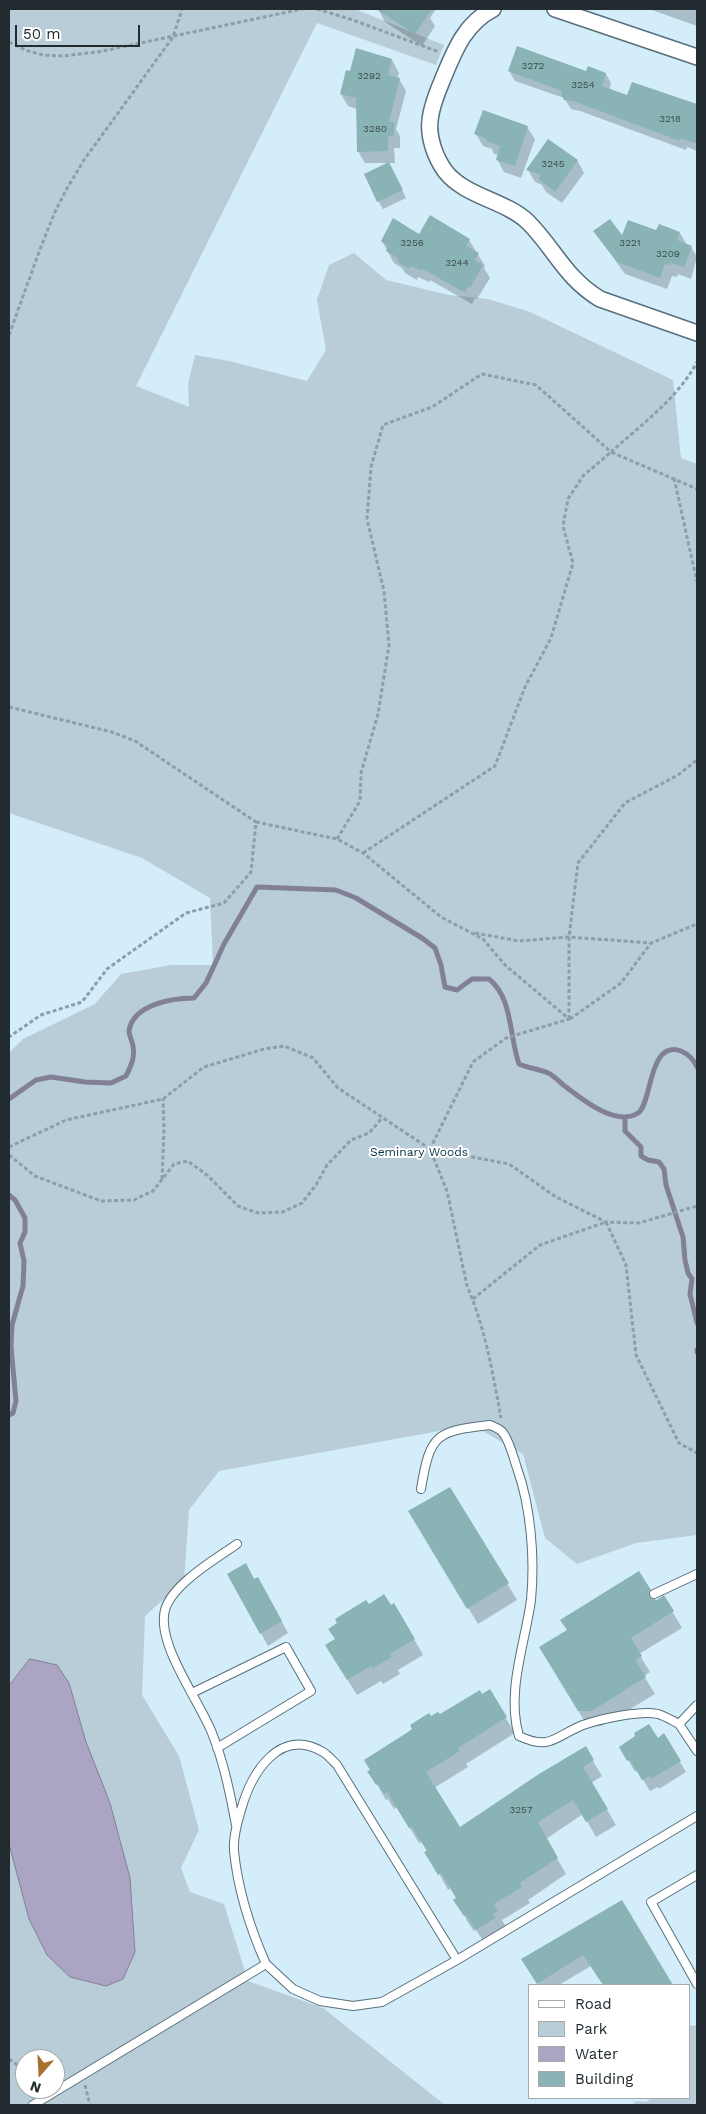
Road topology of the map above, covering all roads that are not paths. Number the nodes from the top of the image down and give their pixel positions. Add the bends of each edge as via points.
1 (493, 9) edge
2 (555, 9) edge
3 (697, 57) edge
4 (697, 333) edge
5 (421, 1489) dead end
6 (237, 1544) dead end
7 (697, 1574) edge
8 (654, 1594) dead end
9 (192, 1693) junction
10 (697, 1705) edge
11 (679, 1724) junction
12 (217, 1748) junction
13 (697, 1752) edge
14 (697, 1816) edge
15 (236, 1827) junction
16 (697, 1876) edge
17 (457, 1960) junction
18 (266, 1964) junction
19 (697, 1984) edge
20 (33, 2105) edge

1 - 4 street via 466,31 438,92 430,120 431,140 444,170 460,184 527,221 566,271 591,294
2 - 3 street
5 - 11 lane via 426,1459 434,1443 444,1434 490,1425 503,1432 523,1484 531,1538 531,1600 516,1691 515,1722 519,1736 534,1743 547,1743 584,1725 636,1713 658,1714
6 - 9 lane via 189,1579 165,1609 163,1627 168,1643
7 - 8 lane
9 - 12 lane
9 - 12 lane via 286,1647 311,1691
10 - 11 lane
11 - 13 lane
12 - 15 lane via 228,1780
14 - 17 lane
15 - 17 lane via 246,1792 269,1756 286,1747 304,1745 323,1752 337,1765
15 - 18 lane via 234,1849 240,1894 252,1934
16 - 19 lane via 651,1902
17 - 18 lane via 382,2002 353,2006 320,2002 293,1989
18 - 20 lane

